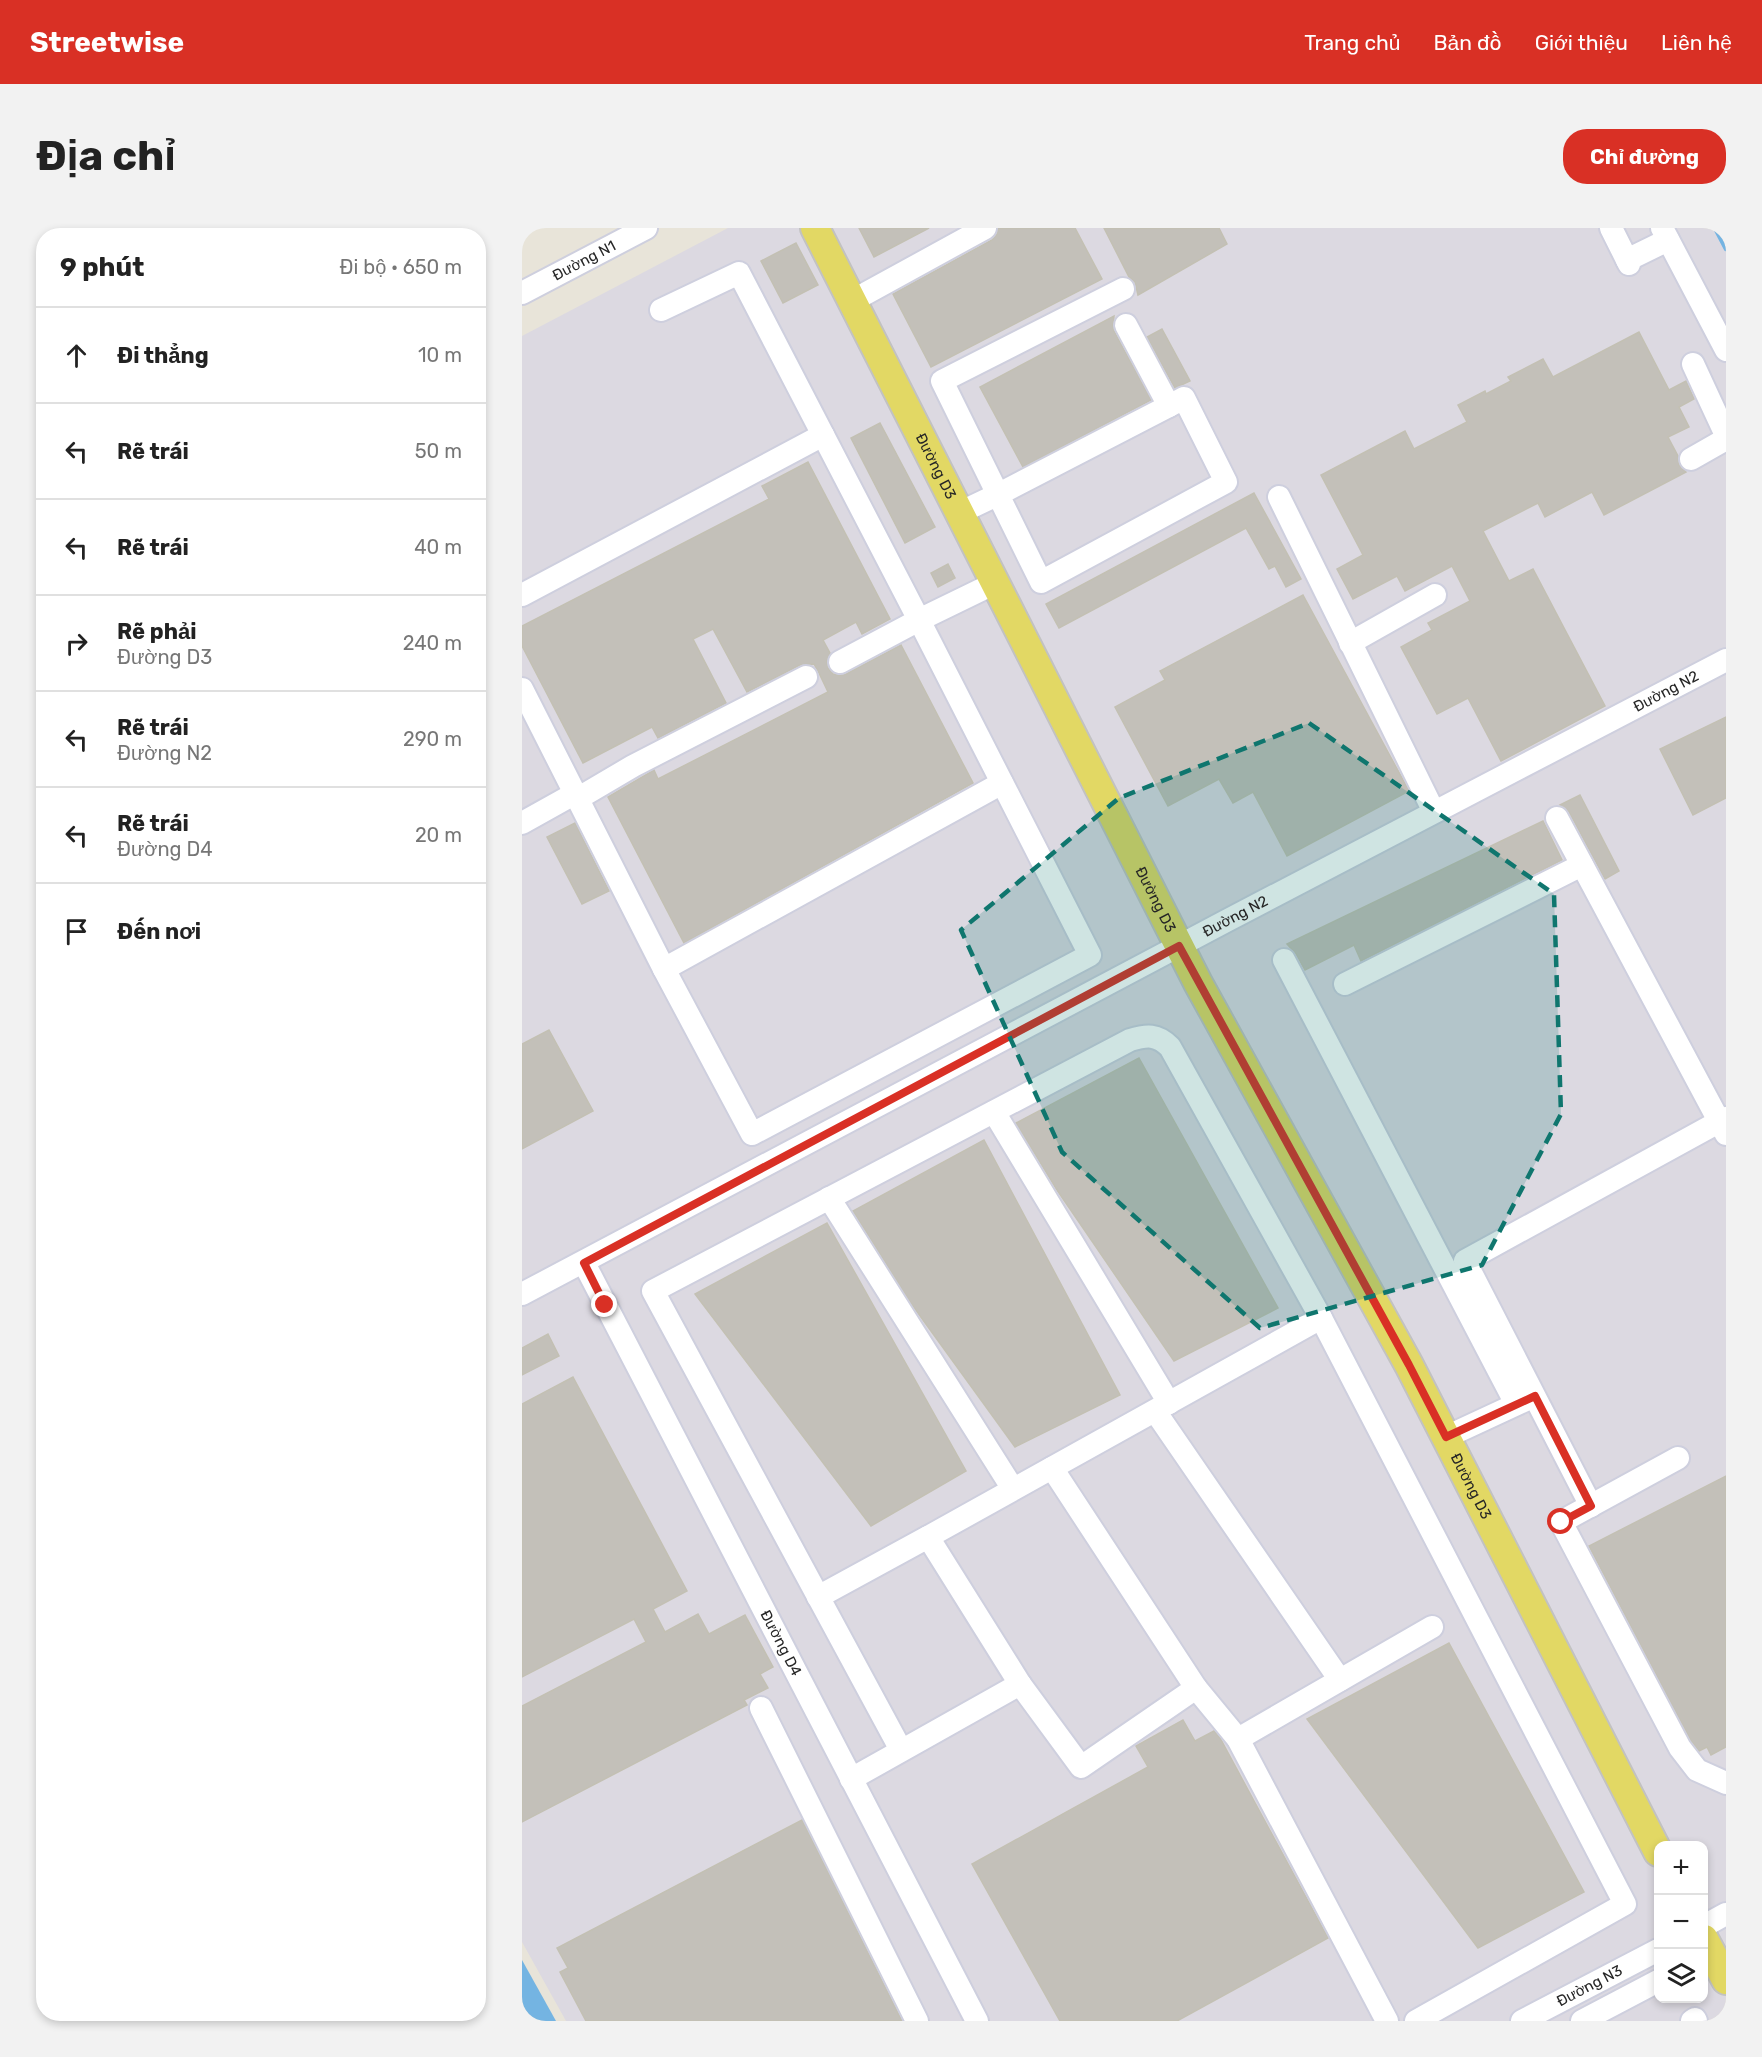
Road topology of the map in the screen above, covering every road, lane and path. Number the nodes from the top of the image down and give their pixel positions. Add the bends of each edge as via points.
1 (646, 228) edge
2 (815, 228) edge
3 (985, 228) edge
4 (1611, 228) edge
5 (1665, 234) edge
6 (1123, 289) dead end
7 (522, 293) edge
8 (852, 301) junction
9 (661, 310) dead end
10 (1126, 325) dead end
11 (1726, 350) edge
12 (1693, 364) dead end
13 (1169, 406) junction
14 (824, 435) junction
15 (1726, 437) edge
16 (1691, 459) dead end
17 (999, 494) junction
18 (1279, 497) dead end
19 (959, 513) junction
20 (995, 583) junction
21 (522, 595) edge
22 (1435, 595) dead end
23 (920, 620) junction
24 (1350, 643) junction
25 (1726, 660) edge
26 (840, 662) dead end
27 (806, 677) dead end
28 (522, 689) edge
29 (1002, 783) junction
30 (576, 796) junction
31 (1434, 812) junction
32 (1557, 818) dead end
33 (522, 823) edge
34 (1582, 865) junction
35 (1179, 946) junction
36 (1284, 960) dead end
37 (664, 969) junction
38 (1345, 984) dead end
39 (994, 1112) junction
40 (1724, 1125) edge
41 (829, 1198) junction
42 (584, 1263) junction
43 (522, 1294) edge
44 (1321, 1318) junction
45 (1526, 1400) junction
46 (1162, 1407) junction
47 (1446, 1437) junction
48 (1678, 1458) dead end
49 (1052, 1468) junction
50 (1013, 1489) junction
51 (1591, 1506) junction
52 (928, 1537) junction
53 (818, 1597) junction
54 (1432, 1628) dead end
55 (1340, 1680) junction
56 (1020, 1684) junction
57 (1196, 1688) junction
58 (761, 1708) dead end
59 (1238, 1739) junction
60 (901, 1750) junction
61 (851, 1779) junction
62 (1726, 1783) edge
63 (1654, 1842) edge
64 (1726, 1914) edge
65 (1708, 1924) edge
66 (1711, 1949) edge
67 (1654, 1953) edge
68 (1726, 1980) edge
69 (1654, 1985) edge
70 (917, 2021) edge
71 (977, 2021) edge
72 (1387, 2021) edge
73 (1416, 2021) edge
74 (1522, 2021) edge
75 (1582, 2021) edge

1 - 7 street, Đường N1
2 - 8 main road, Đường D3
3 - 8 street
4 - 5 street via 1628,262
5 - 11 street
6 - 17 street via 942,381
8 - 19 main road, Đường D3
9 - 14 street via 739,273
10 - 13 street
12 - 15 street
13 - 17 street
13 - 17 street via 1184,398 1226,482 1041,582
14 - 21 street
14 - 23 street
15 - 16 street
17 - 19 street
18 - 24 street
19 - 20 main road, Đường D3
20 - 23 street
20 - 35 main road, Đường D3
22 - 24 street
23 - 26 street
23 - 29 street
24 - 31 street
25 - 31 street, Đường N2
27 - 30 street
28 - 30 street
29 - 37 street
29 - 37 street via 1090,955 752,1134
30 - 33 street
30 - 37 street
31 - 35 street, Đường N2
32 - 34 street
34 - 38 street
34 - 40 street
35 - 42 street, Đường N2
35 - 47 main road, Đường D3
36 - 45 street
39 - 41 street
39 - 44 street via 1130,1040 1154,1036 1163,1040
39 - 46 street
40 - 45 street via 1465,1261
41 - 50 street
41 - 53 street via 653,1291
42 - 43 street, Đường N2
42 - 61 street, Đường D4
44 - 46 street
44 - 73 street via 1625,1904
45 - 47 street
45 - 51 street
46 - 49 street
46 - 55 street
47 - 63 main road, Đường D3
48 - 51 street
49 - 50 street
49 - 57 street
50 - 52 street
51 - 62 street via 1561,1522 1680,1748 1697,1770
52 - 53 street
52 - 56 street
53 - 60 street
54 - 55 street
55 - 59 street
56 - 57 street via 1081,1767
56 - 60 street
57 - 59 street
58 - 70 street
59 - 72 street
60 - 61 street
61 - 71 street, Đường D4
64 - 65 street
66 - 68 main road
67 - 74 street, Đường N3
69 - 75 street, Đường N3

